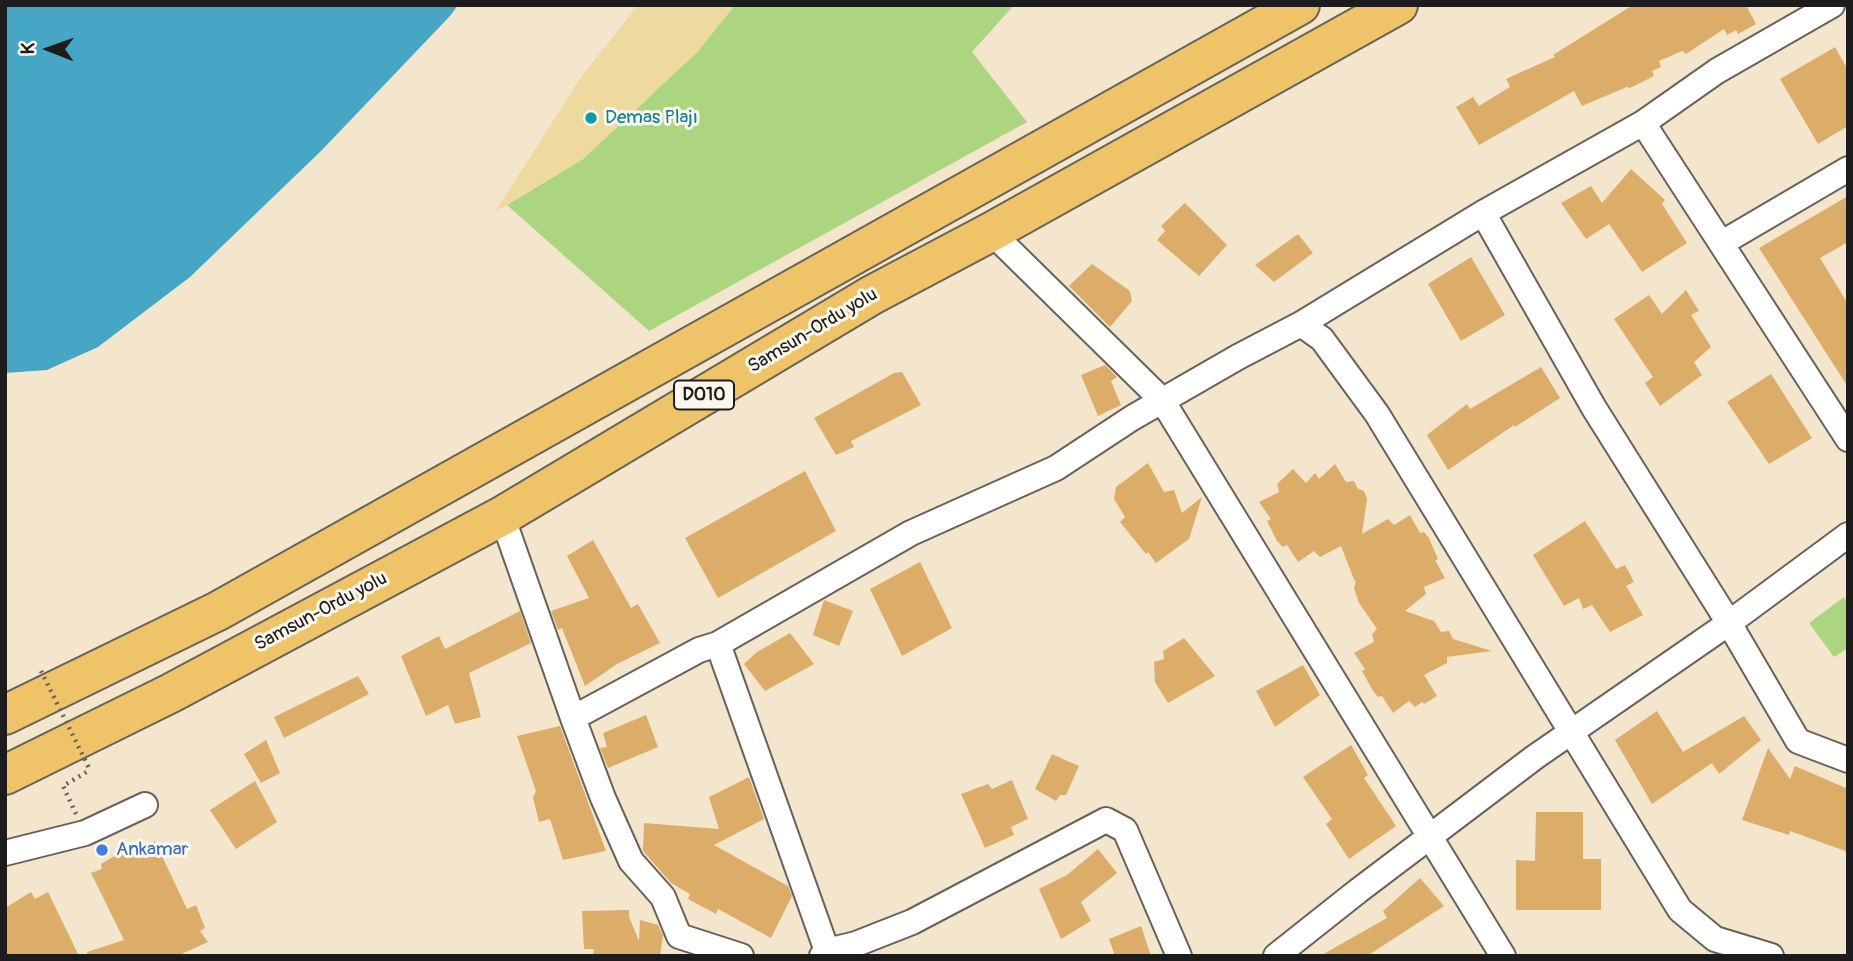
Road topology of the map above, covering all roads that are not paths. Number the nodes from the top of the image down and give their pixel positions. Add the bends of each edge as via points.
1 (1300, 5) edge
2 (1398, 5) edge
3 (1832, 5) edge
4 (1643, 122) junction
5 (1848, 169) edge
6 (1483, 213) junction
7 (991, 232) junction
8 (1722, 243) junction
9 (1301, 324) junction
10 (1163, 400) junction
11 (1848, 439) edge
12 (502, 516) junction
13 (1848, 535) edge
14 (1729, 623) junction
15 (718, 644) junction
16 (5, 715) edge
17 (573, 718) junction
18 (1572, 731) junction
19 (1848, 760) edge
20 (5, 775) edge
21 (145, 805) dead end
22 (1430, 836) junction
23 (5, 853) edge
24 (678, 946) edge
25 (1735, 951) edge
26 (824, 953) edge
27 (741, 956) edge
28 (1179, 956) edge
29 (1276, 956) edge
30 (1503, 956) edge
31 (1771, 956) edge

1 - 16 highway, D010 via 218,611
2 - 7 highway, Samsun-Ordu yolu / D010
3 - 4 street via 1717,71
4 - 6 street
4 - 8 street
5 - 8 street
6 - 9 street
6 - 14 street via 1594,408
7 - 10 street
7 - 12 highway, Samsun-Ordu yolu / D010 via 872,295
8 - 11 street
9 - 10 street
9 - 18 street via 1322,340 1377,414
10 - 15 street via 1056,468 911,533
10 - 22 street
12 - 17 street
12 - 20 highway, Samsun-Ordu yolu / D010
13 - 14 street
14 - 18 street
14 - 19 street via 1798,741
15 - 17 street
15 - 26 street
17 - 24 street via 631,861 663,897
18 - 22 street
18 - 25 street via 1680,910
21 - 23 street via 85,833
22 - 29 street
22 - 30 street
24 - 27 street
25 - 31 street
26 - 28 street via 912,922 1106,820 1125,831

